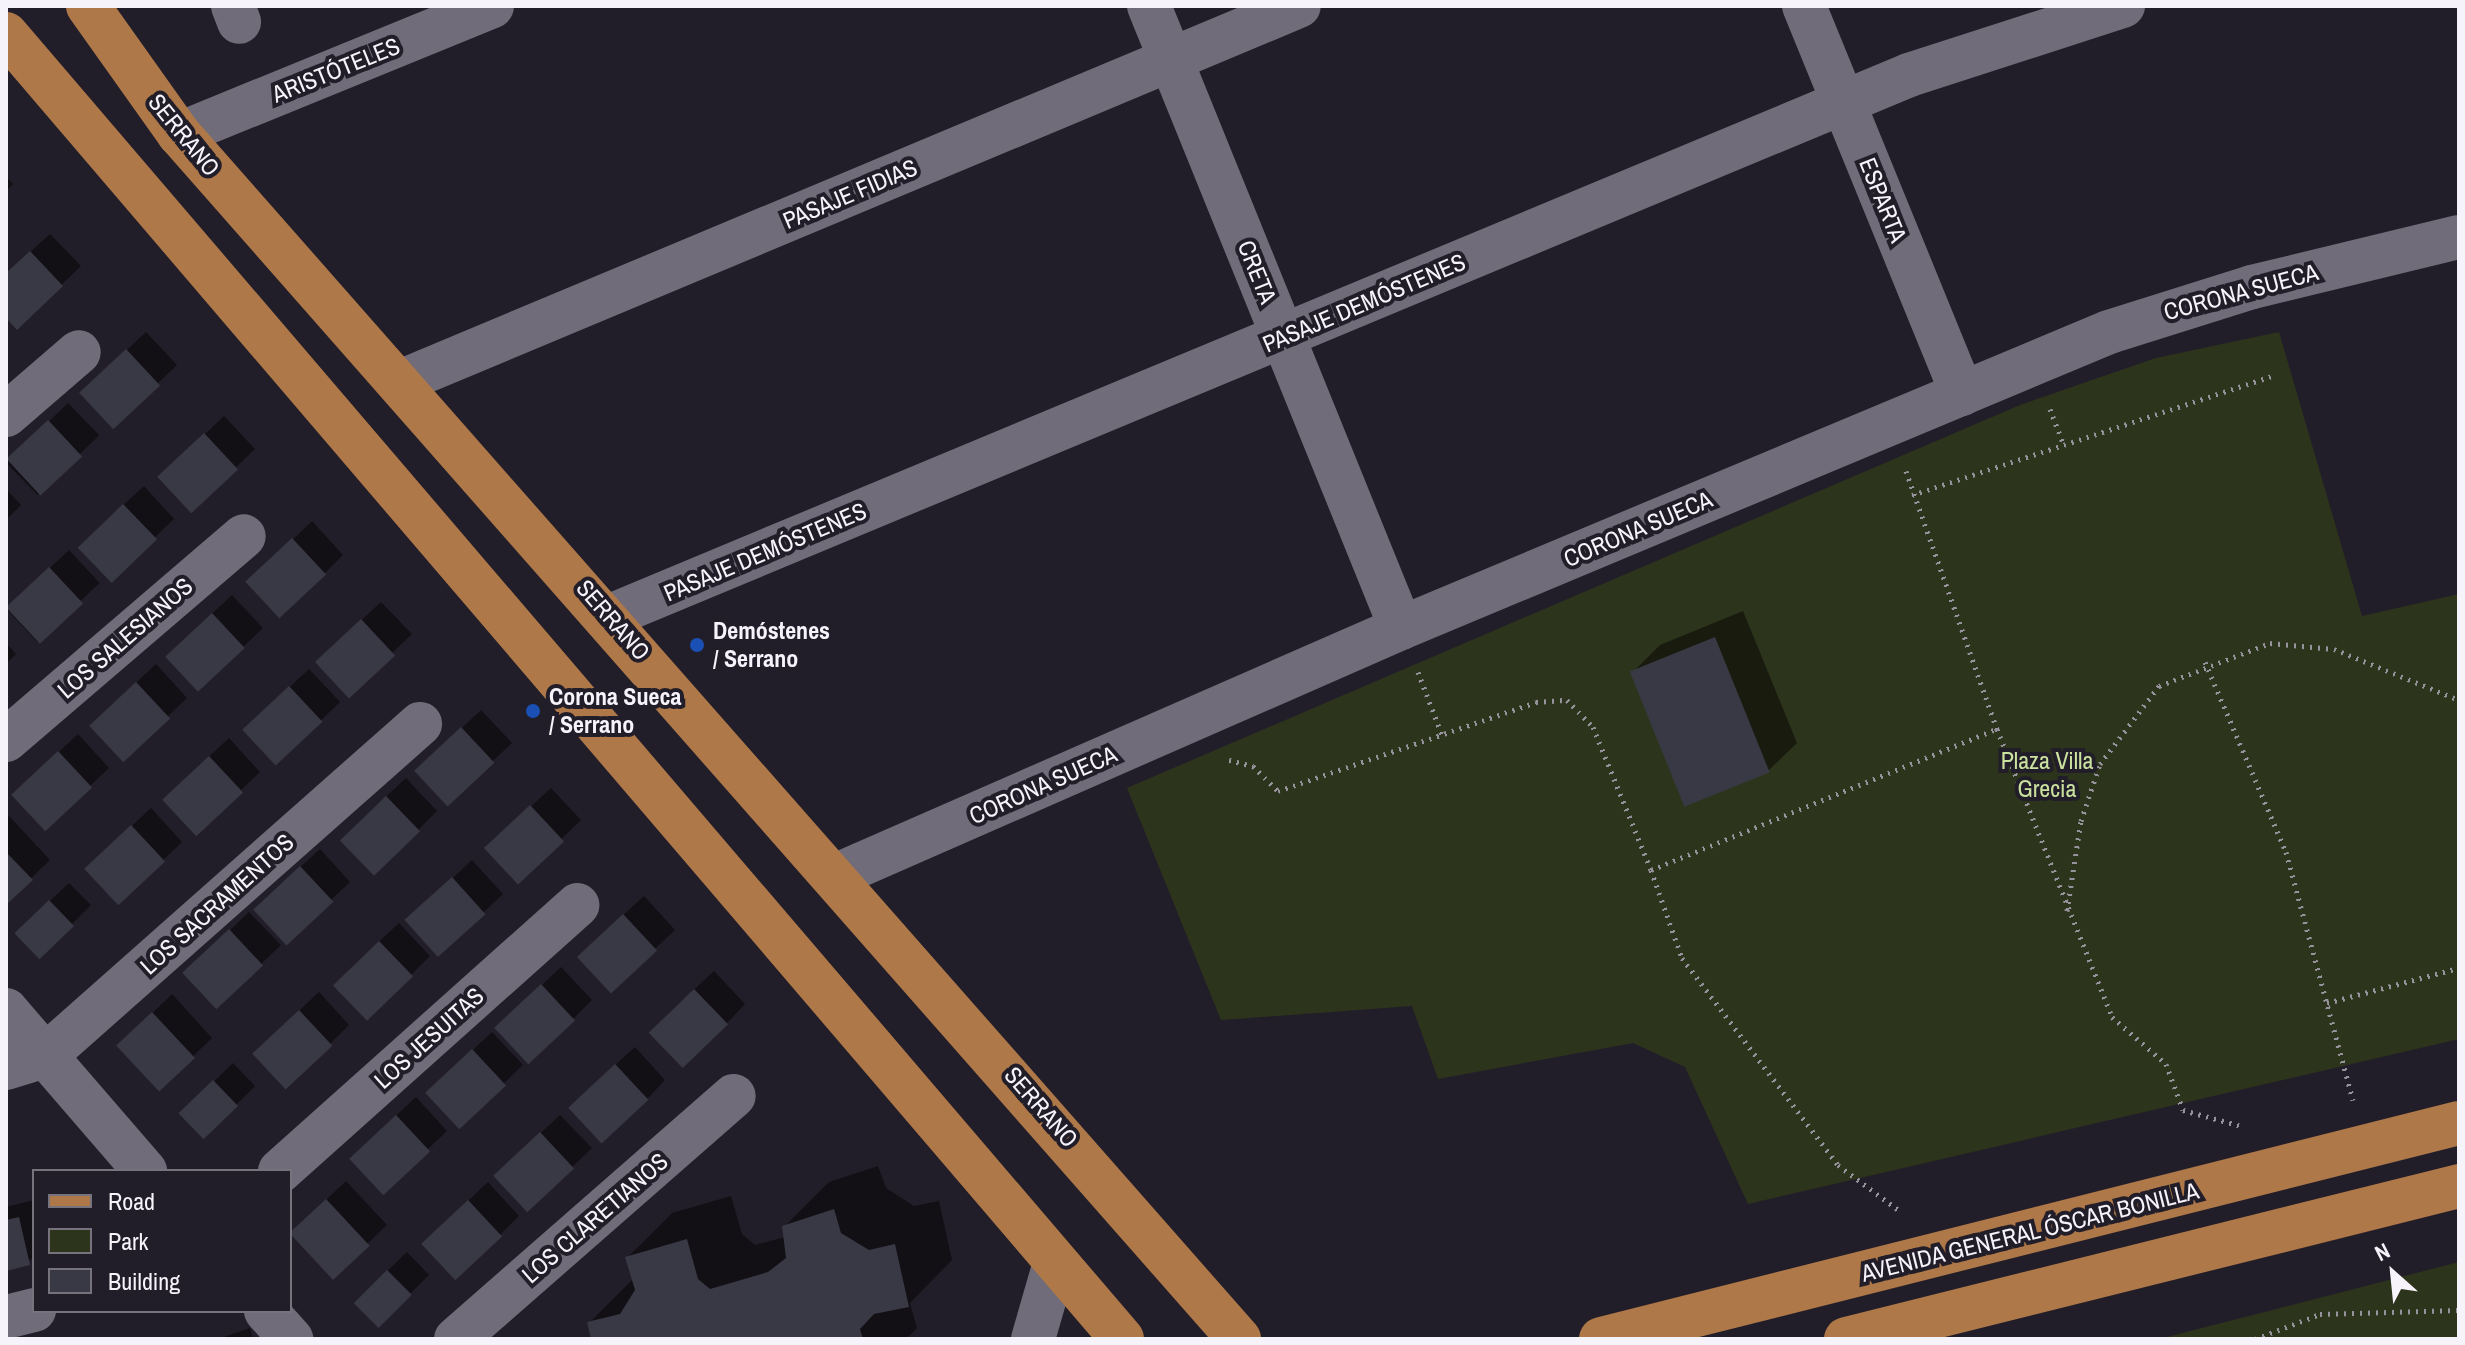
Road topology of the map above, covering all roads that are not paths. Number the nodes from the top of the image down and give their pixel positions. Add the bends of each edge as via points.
1 (88, 6) edge
2 (492, 6) edge
3 (1149, 6) edge
4 (1299, 6) edge
5 (1804, 6) edge
6 (2123, 6) edge
7 (6, 34) edge
8 (1171, 60) junction
9 (1843, 103) junction
10 (179, 134) junction
11 (2459, 237) edge
12 (1283, 337) junction
13 (79, 352) dead end
14 (402, 381) junction
15 (1962, 394) junction
16 (6, 415) edge
17 (244, 536) dead end
18 (610, 616) junction
19 (1401, 628) junction
20 (420, 724) dead end
21 (6, 740) edge
22 (837, 875) junction
23 (577, 905) dead end
24 (6, 1010) edge
25 (26, 1062) edge
26 (734, 1096) dead end
27 (2459, 1123) edge
28 (143, 1169) edge
29 (282, 1169) edge
30 (2459, 1186) edge
31 (1055, 1263) junction
32 (32, 1310) edge
33 (268, 1313) edge
34 (6, 1317) edge
35 (291, 1339) edge
36 (456, 1339) edge
37 (1033, 1339) edge
38 (1122, 1339) edge
39 (1239, 1339) edge
40 (1601, 1339) edge
41 (1846, 1339) edge

1 - 10 main road, SERRANO
2 - 10 street, ARISTÓTELES
3 - 8 street, CRETA
4 - 8 street, PASAJE FIDIAS
5 - 9 street, ESPARTA
6 - 9 street, PASAJE DEMÓSTENES via 1967,54
7 - 31 main road
8 - 12 street, CRETA
8 - 14 street, PASAJE FIDIAS
9 - 12 street, PASAJE DEMÓSTENES
9 - 15 street, ESPARTA
10 - 14 main road, SERRANO
11 - 15 street, CORONA SUECA via 2169,310
12 - 18 street, PASAJE DEMÓSTENES
12 - 19 street, CRETA
13 - 16 street
14 - 18 main road, SERRANO
15 - 19 street, CORONA SUECA
17 - 21 street, LOS SALESIANOS
18 - 22 main road, SERRANO
19 - 22 street, CORONA SUECA
20 - 25 street, LOS SACRAMENTOS
22 - 39 main road, SERRANO
23 - 29 street, LOS JESUITAS
24 - 25 street
25 - 28 street
26 - 36 street, LOS CLARETIANOS
27 - 40 main road, AVENIDA GENERAL ÓSCAR BONILLA
30 - 41 main road
31 - 37 street
31 - 38 main road
32 - 34 street
33 - 35 street

